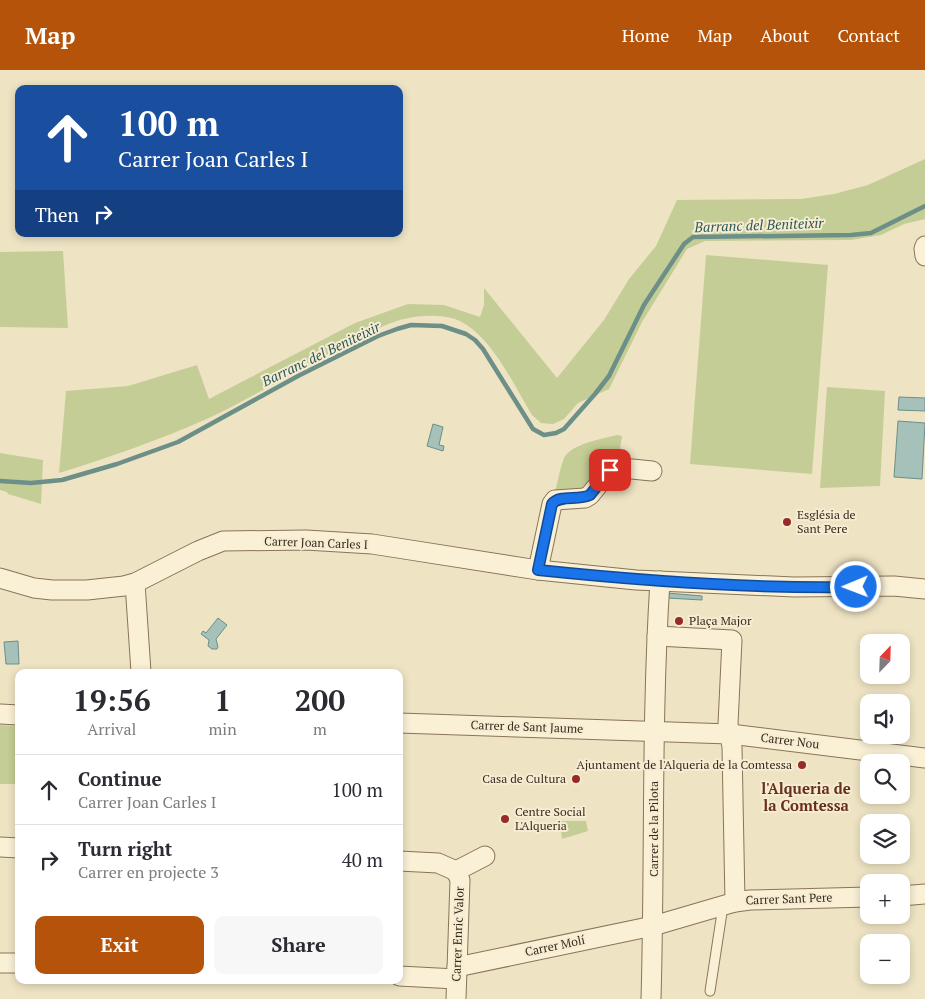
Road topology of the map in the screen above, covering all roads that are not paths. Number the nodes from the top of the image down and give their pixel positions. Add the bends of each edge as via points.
1 (652, 471) dead end
2 (538, 570) junction
3 (0, 578) edge
4 (660, 581) junction
5 (135, 583) junction
6 (34, 588) junction
7 (925, 589) edge
8 (0, 592) edge
9 (657, 639) junction
10 (141, 669) edge
11 (0, 714) edge
12 (15, 714) edge
13 (403, 723) edge
14 (655, 732) junction
15 (730, 734) junction
16 (925, 758) edge
17 (0, 847) edge
18 (15, 848) edge
19 (485, 856) dead end
20 (403, 861) edge
21 (456, 870) junction
22 (925, 894) edge
23 (910, 895) edge
24 (860, 896) edge
25 (729, 904) junction
26 (653, 926) junction
27 (0, 963) edge
28 (15, 963) edge
29 (457, 973) junction
30 (403, 976) edge
31 (710, 991) dead end
32 (456, 999) edge
33 (651, 999) edge

1 - 2 street via 610,470 585,498 555,500
2 - 4 street, Carrer Joan Carles I
2 - 5 street, Carrer Joan Carles I via 354,542 230,540 198,551
3 - 6 street, Carrer Joan Carles I
4 - 7 street, Carrer Joan Carles I
4 - 9 street
5 - 6 street, Carrer Joan Carles I via 87,590
5 - 10 street
6 - 8 street, Carrer Joan Carles I
9 - 14 street, Carrer de la Pilota
9 - 15 street via 732,640
11 - 12 street
13 - 14 street, Carrer de Sant Jaume
14 - 15 street, Carrer Nou
14 - 26 street, Carrer de la Pilota
15 - 16 street, Carrer Nou
15 - 25 street
17 - 18 street
19 - 21 street
20 - 21 street via 438,863
21 - 29 street, Carrer Enric Valor via 460,880
22 - 23 street
24 - 25 street, Carrer Sant Pere via 750,900
25 - 26 street, Carrer Sant Pere
25 - 31 lane
26 - 29 street, Carrer Molí
26 - 33 street, Carrer de la Pilota
27 - 28 street
29 - 30 street, Carrer Molí
29 - 32 street, Carrer Enric Valor

